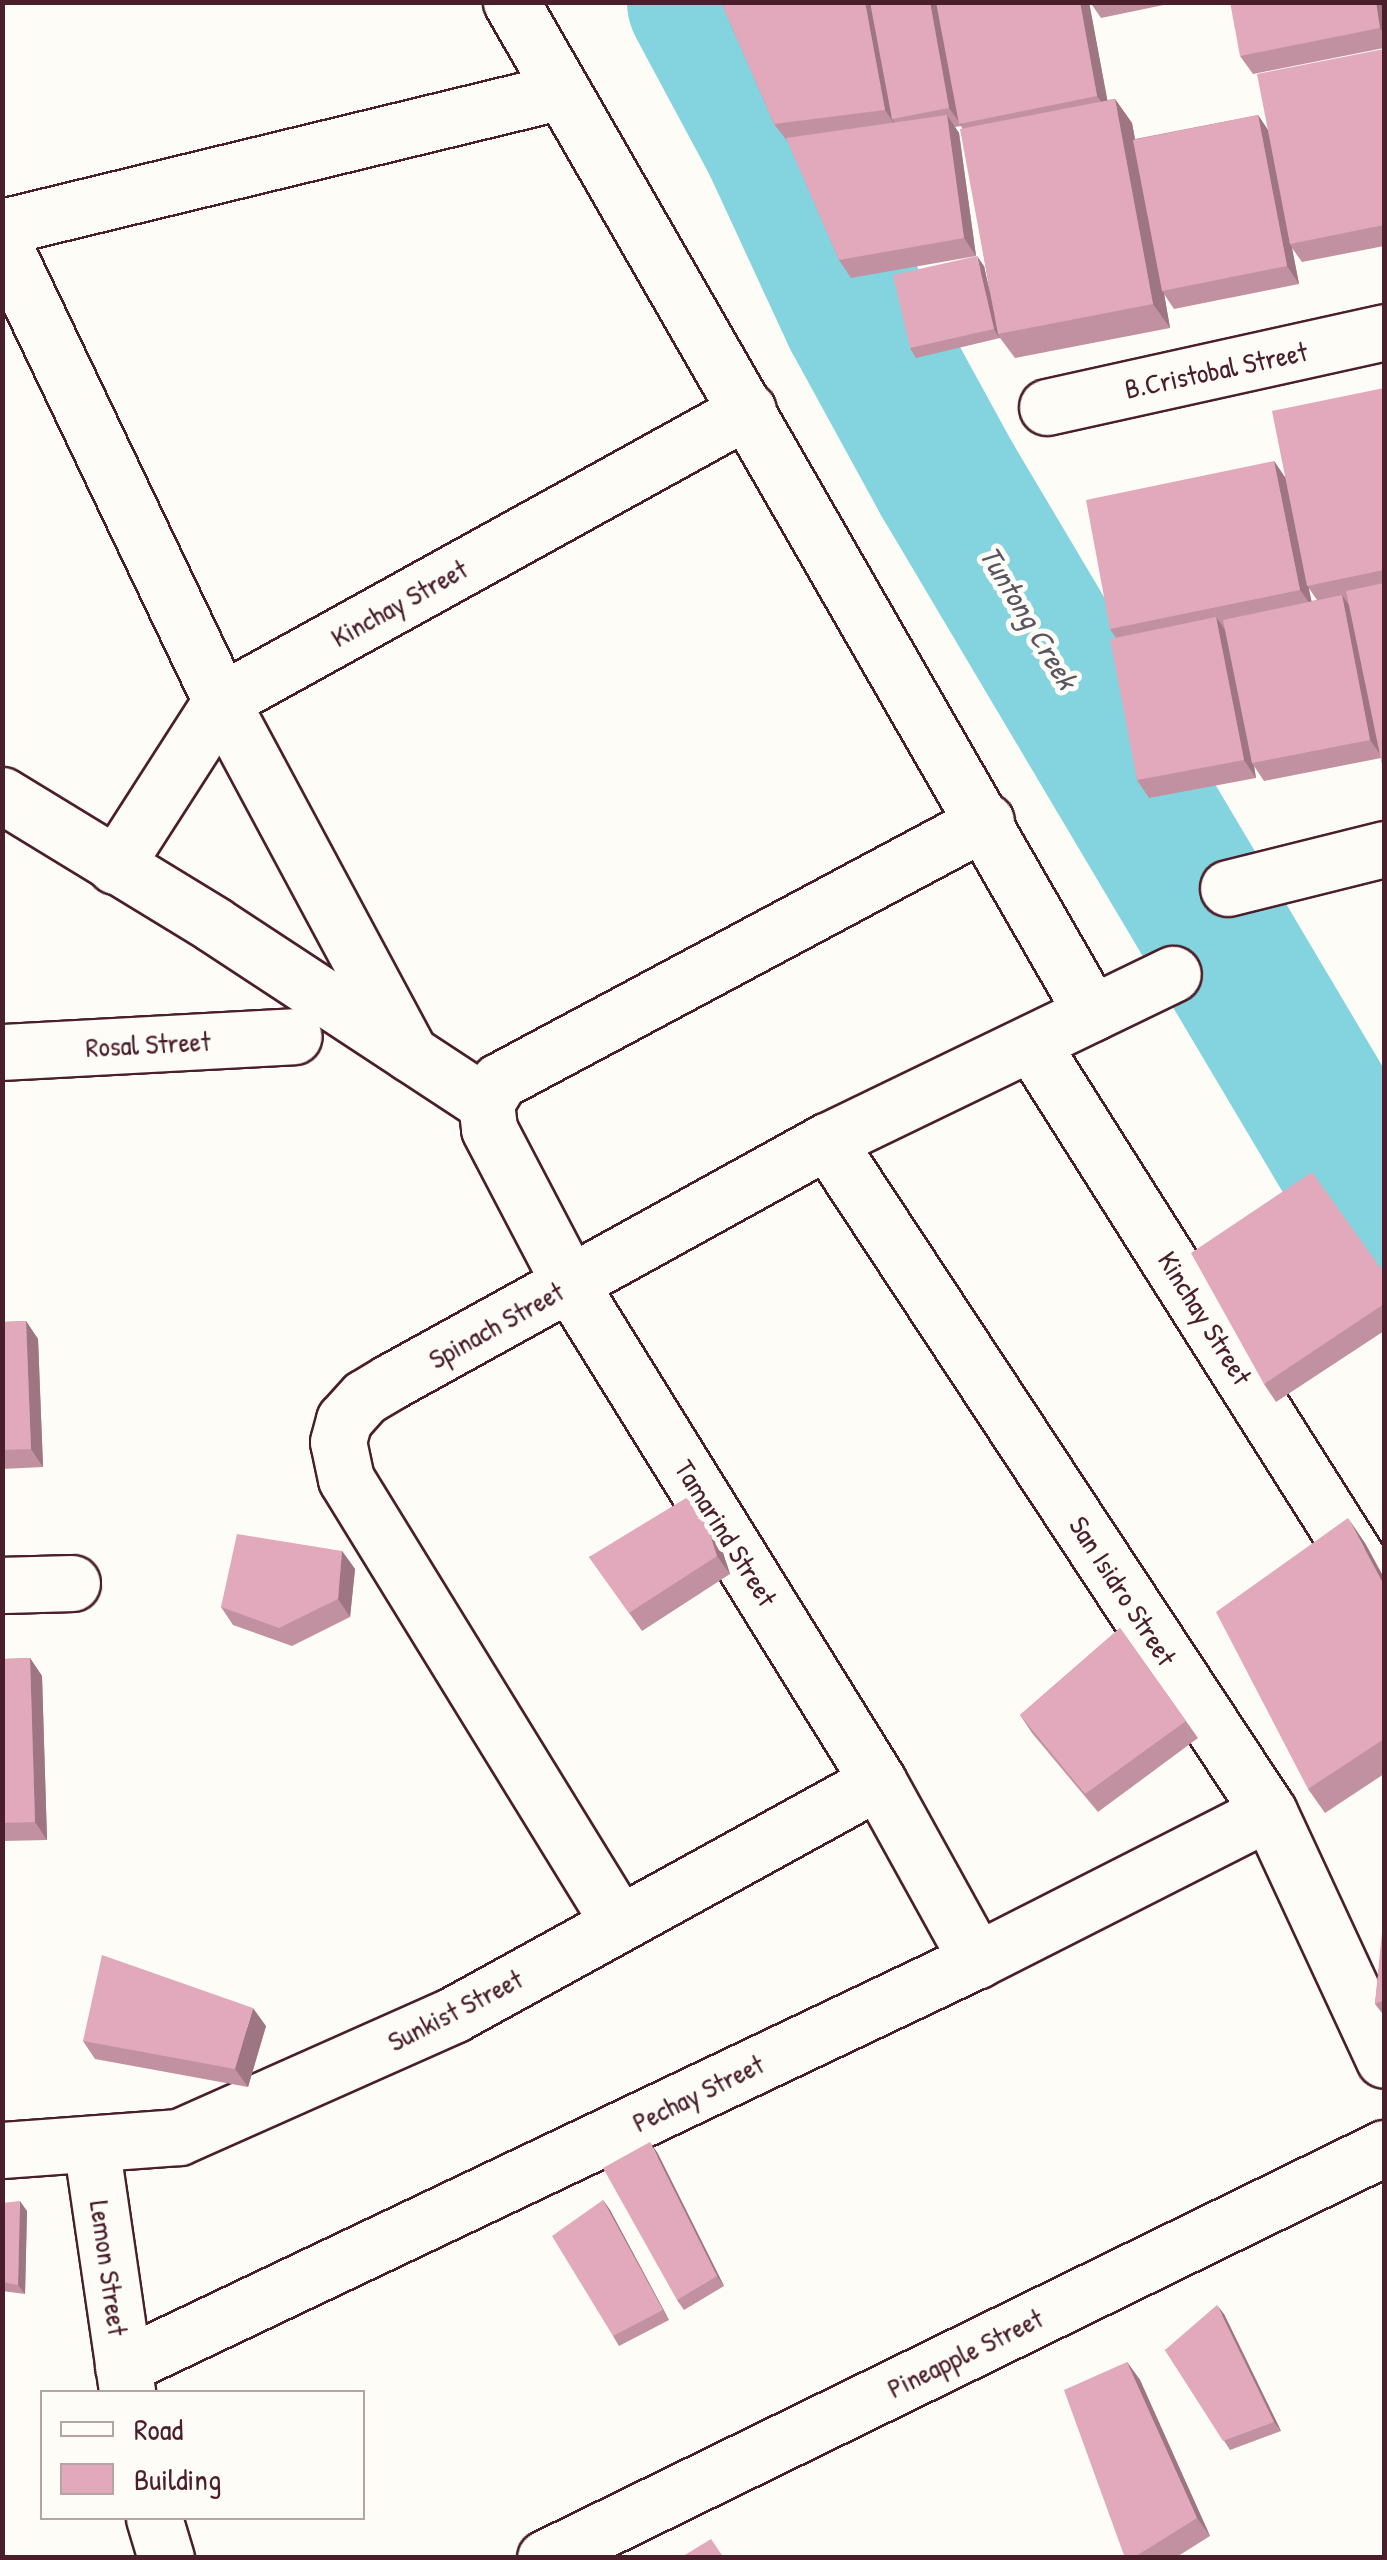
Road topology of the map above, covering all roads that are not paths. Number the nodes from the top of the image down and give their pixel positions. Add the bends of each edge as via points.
1 (511, 2) edge
2 (562, 91) junction
3 (2, 227) edge
4 (2, 242) edge
5 (1384, 332) edge
6 (1046, 407) dead end
7 (748, 410) junction
8 (221, 701) junction
9 (2, 795) edge
10 (986, 821) junction
11 (1384, 849) edge
12 (114, 866) junction
13 (1228, 888) dead end
14 (1172, 974) dead end
15 (1092, 1012) junction
16 (294, 1036) dead end
17 (1031, 1043) junction
18 (2, 1052) edge
19 (410, 1053) junction
20 (486, 1103) junction
21 (828, 1141) junction
22 (570, 1284) junction
23 (72, 1583) dead end
24 (2, 1586) edge
25 (1379, 1594) edge
26 (878, 1781) junction
27 (1269, 1812) junction
28 (619, 1923) junction
29 (977, 1960) junction
30 (1384, 2060) edge
31 (91, 2144) junction
32 (1384, 2148) edge
33 (2, 2150) edge
34 (125, 2380) edge
35 (155, 2520) edge
36 (166, 2558) edge
37 (544, 2558) edge

1 - 2 street
2 - 3 street
2 - 7 street
4 - 8 street
5 - 6 street, B.Cristobal Street
7 - 8 street, Kinchay Street
7 - 10 street
8 - 12 street, Kinchay Street
8 - 19 street
9 - 12 street
10 - 15 street
10 - 20 street via 499,1081
11 - 13 street
12 - 19 street
14 - 15 street, Spinach Street
15 - 17 street, Spinach Street
16 - 18 street, Rosal Street
17 - 21 street, Spinach Street
17 - 25 street, Kinchay Street
19 - 20 street
20 - 22 street, Tamarind Street via 489,1128
21 - 22 street, Spinach Street
21 - 27 street, San Isidro Street
22 - 26 street, Tamarind Street
22 - 28 street, Spinach Street via 364,1397 344,1420 338,1442 346,1479
23 - 24 street
26 - 28 street, Sunkist Street
26 - 29 street, Tamarind Street
27 - 29 street, Pechay Street
27 - 30 street, San Isidro Street
28 - 31 street, Sunkist Street via 454,2015 179,2136
29 - 34 street, Pechay Street
31 - 33 street, Sunkist Street
31 - 34 street, Lemon Street
32 - 37 street, Pineapple Street
35 - 36 street

